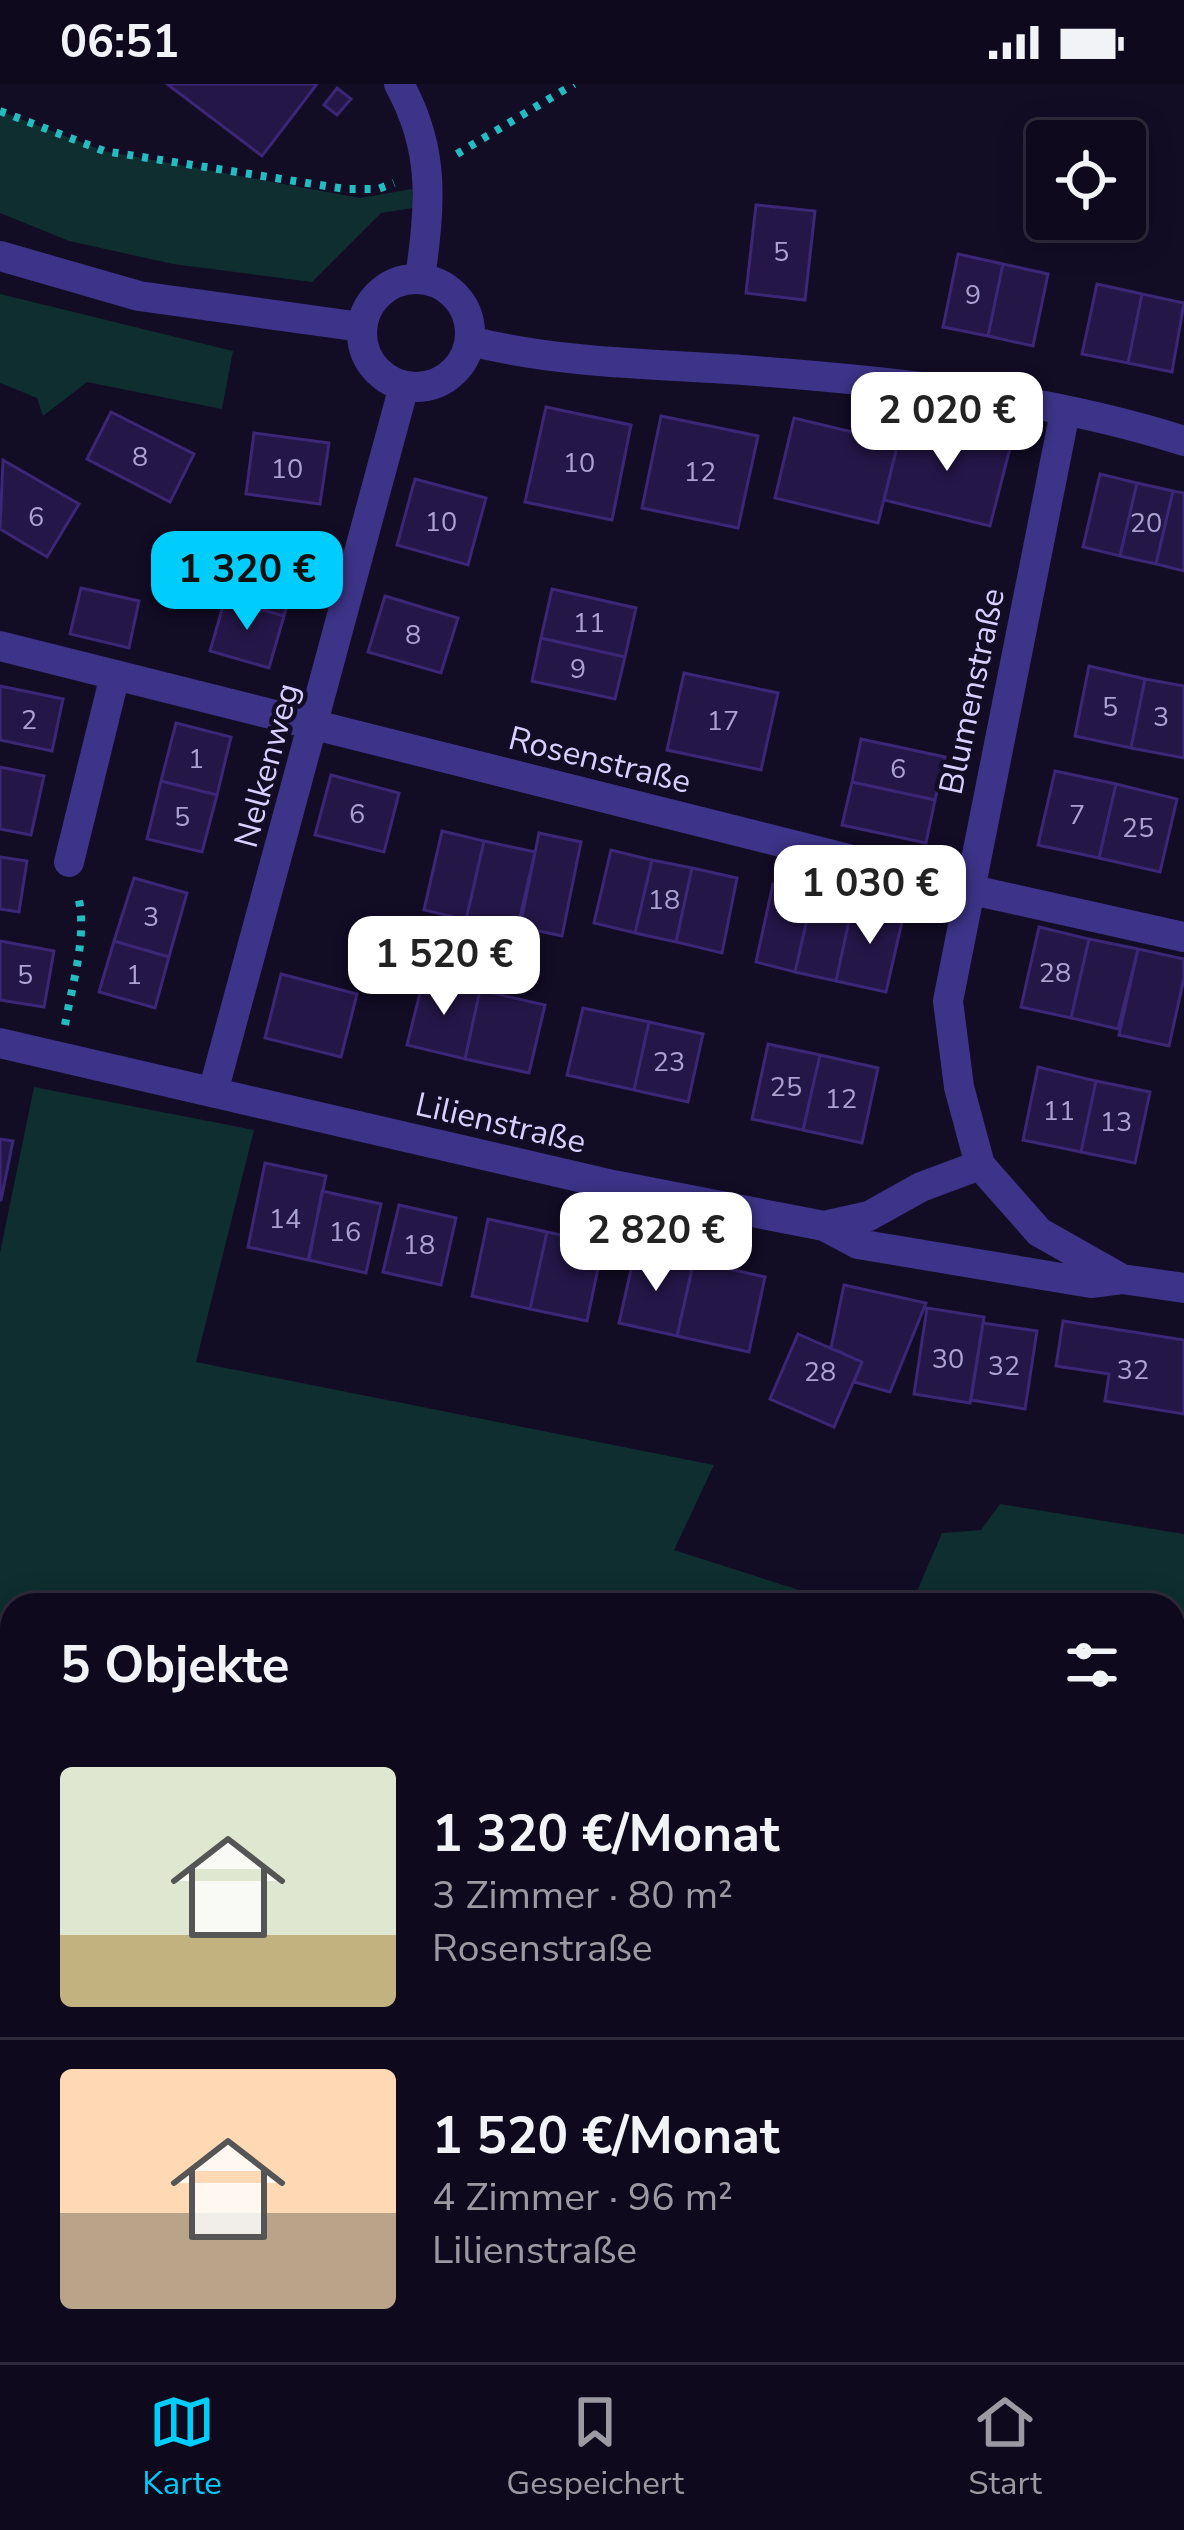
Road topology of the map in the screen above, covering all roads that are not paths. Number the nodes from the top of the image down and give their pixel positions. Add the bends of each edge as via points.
1 (399, 84) edge
2 (0, 256) edge
3 (420, 279) junction
4 (361, 327) junction
5 (470, 341) junction
6 (404, 386) junction
7 (1065, 412) junction
8 (1184, 441) edge
9 (0, 646) edge
10 (116, 674) junction
11 (316, 724) junction
12 (69, 862) road end
13 (968, 889) junction
14 (1184, 937) edge
15 (0, 1043) edge
16 (213, 1092) junction
17 (980, 1165) junction
18 (824, 1226) junction
19 (1122, 1279) junction
20 (1184, 1288) edge

1 - 3 street via 422,130 427,170
2 - 4 street via 139,296
3 - 4 street via 376,296
3 - 5 street via 457,296
4 - 6 street via 368,360
5 - 6 street via 446,379
5 - 7 street via 538,354 894,382
6 - 11 street, Nelkenweg
7 - 8 street
7 - 13 street, Blumenstraße
9 - 10 street, Rosenstraße
10 - 11 street, Rosenstraße
10 - 12 street
11 - 13 street, Rosenstraße
11 - 16 street, Nelkenweg
13 - 14 street, Rosenstraße
13 - 17 street, Blumenstraße via 948,1001
15 - 16 street, Lilienstraße
16 - 18 street, Lilienstraße
17 - 18 street, Lilienstraße via 869,1216
17 - 19 street, Blumenstraße via 1039,1232
18 - 19 street via 859,1244 1091,1282
19 - 20 street, Blumenstraße

